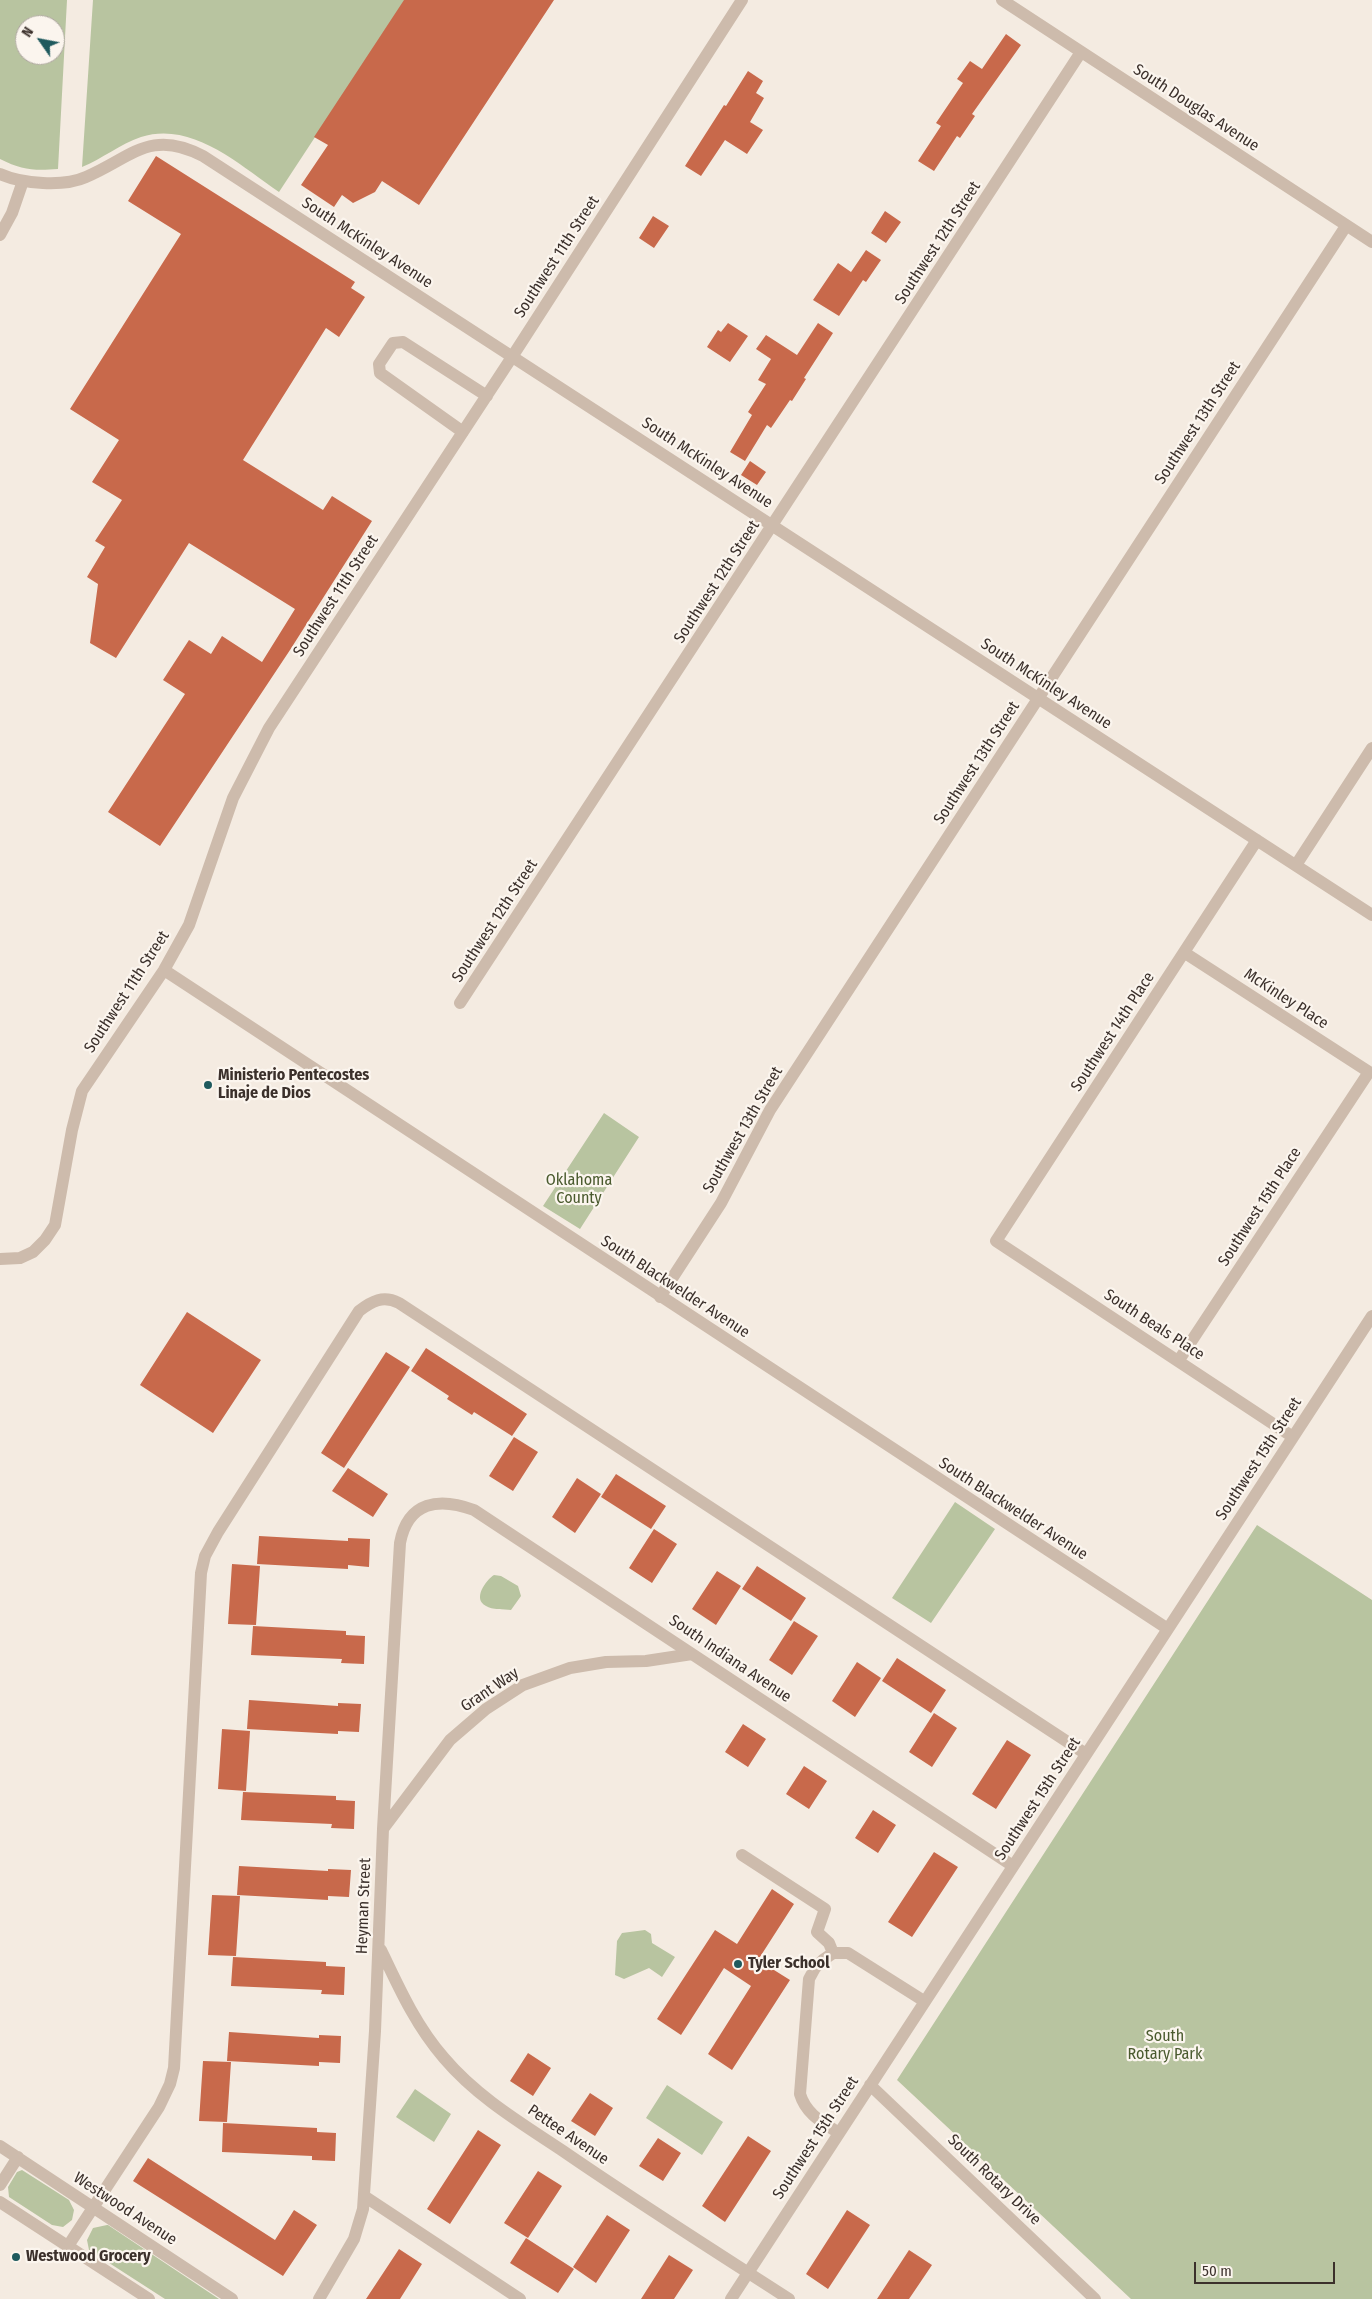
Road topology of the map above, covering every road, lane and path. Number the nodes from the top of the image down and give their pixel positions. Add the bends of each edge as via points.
1 (742, 0) edge
2 (1002, 0) edge
3 (1081, 52) junction
4 (0, 174) edge
5 (24, 181) junction
6 (1346, 226) junction
7 (0, 235) edge
8 (1372, 242) edge
9 (512, 357) junction
10 (487, 396) junction
11 (463, 432) junction
12 (773, 525) junction
13 (1038, 698) junction
14 (1372, 748) edge
15 (1257, 840) junction
16 (1296, 865) junction
17 (1372, 915) edge
18 (1184, 953) junction
19 (164, 970) junction
20 (460, 1003) dead end
21 (1369, 1072) joint
22 (996, 1241) joint
23 (0, 1259) edge
24 (660, 1297) junction
25 (1372, 1316) edge
26 (1179, 1360) junction
27 (1293, 1437) junction
28 (421, 1509) joint
29 (1168, 1629) junction
30 (692, 1654) junction
31 (1086, 1754) junction
32 (382, 1829) junction
33 (742, 1854) dead end
34 (1013, 1866) junction
35 (379, 1948) junction
36 (833, 1953) junction
37 (924, 2002) junction
38 (870, 2086) junction
39 (839, 2133) junction
40 (0, 2146) edge
41 (18, 2157) junction
42 (0, 2185) edge
43 (364, 2196) junction
44 (0, 2202) edge
45 (92, 2208) junction
46 (68, 2246) junction
47 (748, 2272) junction
48 (149, 2299) edge
49 (232, 2299) edge
50 (319, 2299) edge
51 (520, 2299) edge
52 (731, 2299) edge
53 (789, 2299) edge
54 (1095, 2299) edge

1 - 9 street, Southwest 11th Street
2 - 3 street, South Douglas Avenue
3 - 6 street, South Douglas Avenue
3 - 12 street, Southwest 12th Street
4 - 5 street, South McKinley Avenue
5 - 7 street
5 - 9 street, South McKinley Avenue via 52,183 84,178 131,152 149,146 194,151 222,166
6 - 8 street, South Douglas Avenue
6 - 13 street, Southwest 13th Street
9 - 10 street, Southwest 11th Street
9 - 12 street, South McKinley Avenue
10 - 11 street, Southwest 11th Street
10 - 11 street via 403,342 393,343 379,364 380,373
11 - 19 street, Southwest 11th Street via 269,728 233,798 189,925
12 - 13 street, South McKinley Avenue
12 - 20 street, Southwest 12th Street
13 - 15 street, South McKinley Avenue
13 - 24 street, Southwest 13th Street via 770,1110 725,1197
14 - 16 street
15 - 16 street, South McKinley Avenue
15 - 18 street, Southwest 14th Place
16 - 17 street, South McKinley Avenue
18 - 21 street, McKinley Place
18 - 22 street, Southwest 14th Place
19 - 23 street, Southwest 11th Street via 82,1091 55,1225 40,1247 20,1258
19 - 24 street, South Blackwelder Avenue
21 - 26 street, Southwest 15th Place
22 - 26 street, South Beals Place
24 - 29 street, South Blackwelder Avenue
25 - 27 street, Southwest 15th Street
26 - 27 street, South Beals Place
27 - 29 street, Southwest 15th Street
28 - 30 street, South Indiana Avenue via 444,1502 474,1510
28 - 32 street, Heyman Street via 406,1526 400,1543
29 - 31 street, Southwest 15th Street
30 - 32 street, Grant Way via 570,1668 523,1685 486,1709 450,1740
30 - 34 street, South Indiana Avenue
31 - 34 street, Southwest 15th Street
31 - 45 street via 399,1303 378,1299 359,1311 205,1556 201,1573 174,2068 159,2107
32 - 35 street, Heyman Street
33 - 36 street via 825,1909 817,1932 829,1943
34 - 37 street, Southwest 15th Street
35 - 43 street, Heyman Street
35 - 47 street, Pettee Avenue via 430,2041 478,2093
36 - 37 street via 848,1953
36 - 39 street via 815,1968 809,1979 800,2094 809,2112
37 - 38 street, Southwest 15th Street
38 - 39 street, Southwest 15th Street
38 - 54 street, South Rotary Drive
39 - 47 street, Southwest 15th Street
40 - 41 street, Westwood Avenue
41 - 42 street
41 - 45 street, Westwood Avenue
43 - 50 street, Heyman Street via 354,2239
43 - 51 street
44 - 46 street
45 - 46 street
45 - 49 street, Westwood Avenue
46 - 48 street
47 - 52 street, Southwest 15th Street
47 - 53 street, Pettee Avenue

